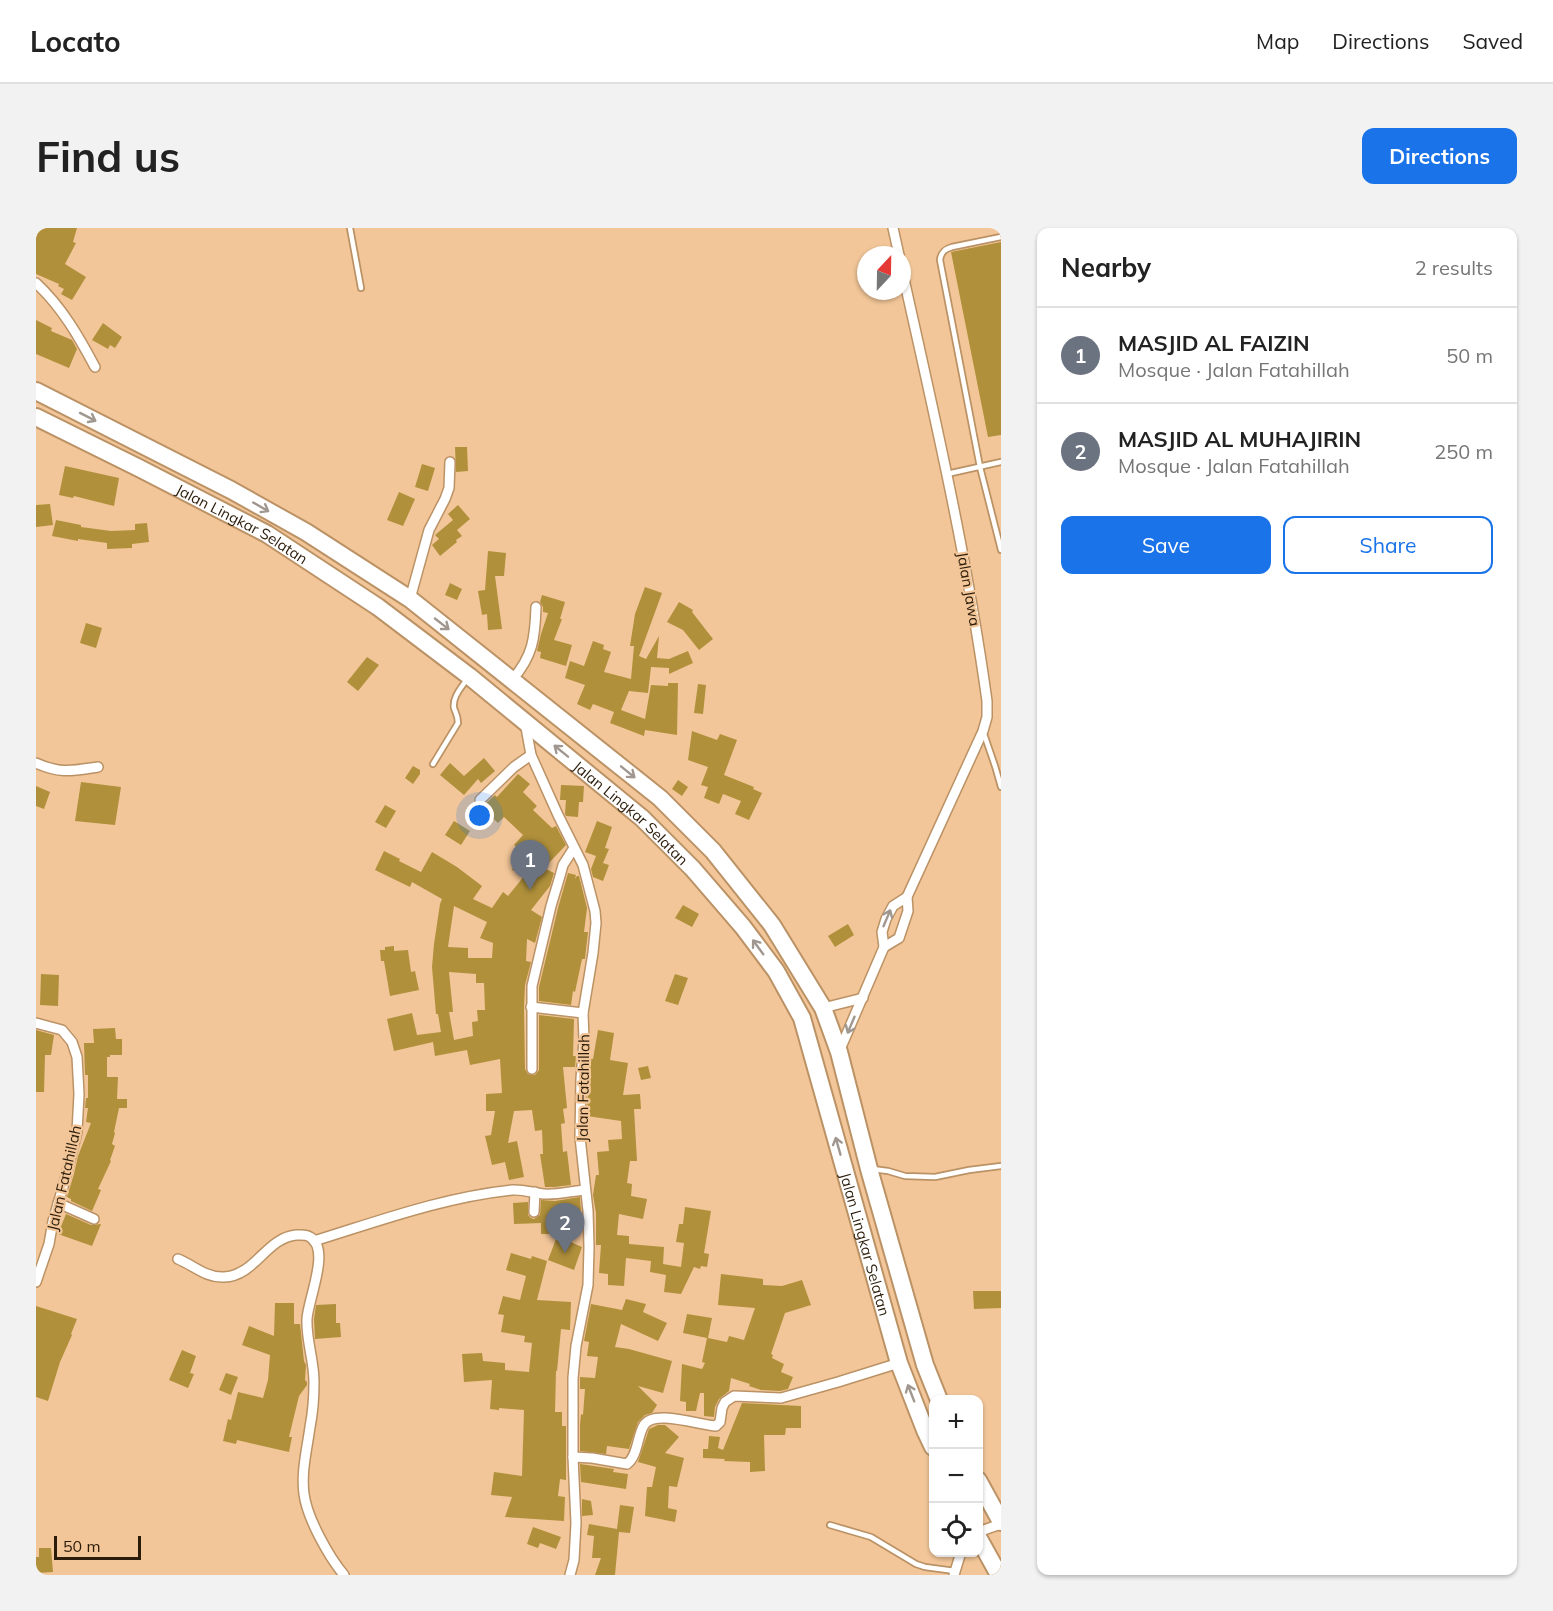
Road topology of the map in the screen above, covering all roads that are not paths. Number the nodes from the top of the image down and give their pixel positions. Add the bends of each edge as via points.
1 (350, 228) edge
2 (893, 228) edge
3 (1001, 237) edge
4 (897, 246) edge
5 (36, 284) edge
6 (361, 288) dead end
7 (909, 300) edge
8 (95, 367) dead end
9 (36, 391) edge
10 (36, 417) edge
11 (148, 448) junction
12 (450, 462) dead end
13 (1001, 462) edge
14 (980, 467) junction
15 (139, 468) junction
16 (947, 474) junction
17 (1001, 550) edge
18 (410, 598) junction
19 (536, 607) dead end
20 (469, 676) junction
21 (512, 680) junction
22 (525, 722) junction
23 (983, 731) junction
24 (531, 755) junction
25 (36, 763) edge
26 (433, 764) dead end
27 (98, 767) dead end
28 (1001, 787) edge
29 (480, 800) dead end
30 (574, 848) junction
31 (907, 897) junction
32 (884, 947) junction
33 (792, 956) junction
34 (776, 971) junction
35 (862, 998) junction
36 (531, 1007) junction
37 (823, 1008) junction
38 (583, 1013) junction
39 (36, 1023) edge
40 (839, 1052) junction
41 (532, 1069) dead end
42 (1001, 1166) edge
43 (869, 1169) junction
44 (585, 1190) junction
45 (535, 1192) junction
46 (58, 1203) junction
47 (534, 1212) dead end
48 (94, 1219) dead end
49 (314, 1241) junction
50 (178, 1259) dead end
51 (36, 1282) edge
52 (899, 1363) junction
53 (937, 1395) edge
54 (929, 1438) edge
55 (573, 1457) junction
56 (983, 1489) edge
57 (1001, 1523) edge
58 (830, 1525) dead end
59 (983, 1532) edge
60 (983, 1544) edge
61 (959, 1557) edge
62 (954, 1573) edge
63 (344, 1575) edge
64 (570, 1575) edge
65 (999, 1575) edge

1 - 6 lane
2 - 4 street
3 - 14 lane via 946,249 940,260
5 - 8 street via 71,324
7 - 16 street, Jalan Jawa
9 -> 11 highway, Jalan Lingkar Selatan
10 - 15 highway, Jalan Lingkar Selatan
11 - 15 highway
11 -> 18 highway, Jalan Lingkar Selatan via 287,522
12 - 18 street via 445,499 429,530
13 - 14 lane
14 - 16 lane
14 - 17 lane
15 - 20 highway, Jalan Lingkar Selatan via 267,534 378,607
16 - 23 street, Jalan Jawa via 982,664 987,701
18 -> 21 highway, Jalan Lingkar Selatan
19 - 21 street via 528,658
20 - 22 highway, Jalan Lingkar Selatan
20 - 26 lane via 454,701 458,723
21 -> 33 highway, Jalan Lingkar Selatan via 660,798 714,851
22 - 24 street, Jalan Fatahillah
34 -> 22 highway, Jalan Lingkar Selatan via 693,869 650,825
23 - 28 lane
23 - 31 street, Jalan Jawa
24 - 29 street
24 - 30 street, Jalan Fatahillah
25 - 27 street via 63,772
30 - 36 street via 563,865 551,906 532,986
30 - 38 street, Jalan Fatahillah via 583,865 596,923
31 - 32 street, Jalan Jawa via 908,911 899,938
32 -> 31 street, Jalan Jawa via 882,932 886,919 893,906
32 - 35 street, Jalan Jawa
33 - 34 highway
33 - 37 highway, Jalan Lingkar Selatan
52 -> 34 highway, Jalan Lingkar Selatan via 802,1018
35 - 37 street
35 -> 40 street, Jalan Jawa
36 - 38 street
36 - 41 street
37 - 40 highway, Jalan Lingkar Selatan
38 - 44 street, Jalan Fatahillah via 580,1137
39 - 46 street, Jalan Fatahillah via 62,1030 72,1042 76,1057 76,1132
40 - 43 highway, Jalan Lingkar Selatan
42 - 43 lane via 935,1177
43 - 53 highway, Jalan Lingkar Selatan
44 - 45 street
44 - 55 street, Jalan Fatahillah via 589,1219 588,1285 574,1364
45 - 47 street
45 - 49 street via 514,1190 428,1205
46 - 48 street
46 - 51 street, Jalan Fatahillah
49 - 50 street via 304,1235 279,1240 245,1270 225,1277 214,1277
49 - 63 street via 319,1258 307,1321 314,1379 304,1496 326,1549
54 -> 52 highway, Jalan Lingkar Selatan
52 - 55 street via 781,1398 734,1396 725,1402 716,1426 659,1417 649,1420 627,1464
55 - 64 street, Jalan Fatahillah via 576,1523
56 - 57 highway
57 - 59 street
58 - 62 lane via 871,1537 925,1568
60 - 65 highway
61 - 62 street

